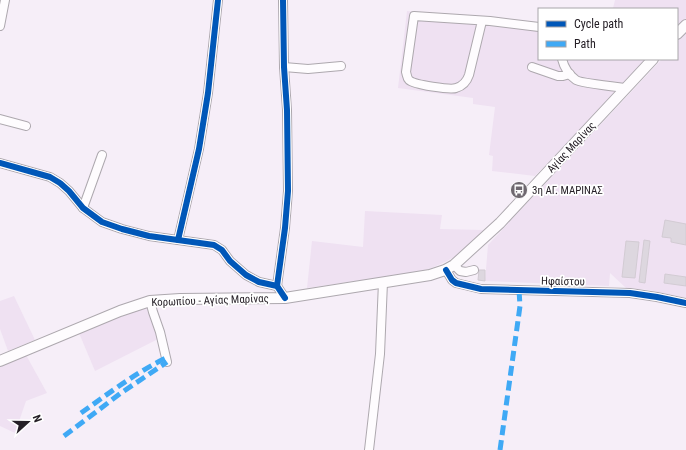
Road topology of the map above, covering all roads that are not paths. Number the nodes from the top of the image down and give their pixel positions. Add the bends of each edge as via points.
1 (5, 0) edge
2 (218, 0) edge
3 (283, 0) edge
4 (482, 21) junction
5 (686, 25) edge
6 (0, 26) edge
7 (538, 27) edge
8 (678, 33) edge
9 (562, 60) edge
10 (652, 60) edge
11 (341, 66) dead end
12 (284, 67) junction
13 (532, 67) dead end
14 (570, 74) junction
15 (626, 88) junction
16 (0, 119) edge
17 (26, 126) dead end
18 (102, 156) dead end
19 (0, 164) edge
20 (83, 208) junction
21 (178, 240) junction
22 (450, 268) junction
23 (474, 270) dead end
24 (383, 282) junction
25 (277, 286) junction
26 (285, 298) junction
27 (150, 301) junction
28 (686, 304) edge
29 (0, 361) edge
30 (167, 362) dead end
31 (369, 450) edge

1 - 6 street
2 - 21 street via 199,149
3 - 12 street
4 - 4 street via 414,16 406,72 410,81 420,85 455,89 467,81
4 - 7 street
5 - 8 main road
9 - 14 street
10 - 15 main road, Αγίας Μαρίνας
11 - 12 street via 308,69
12 - 25 street via 288,191
13 - 14 street via 558,76
14 - 15 street via 577,82
15 - 22 main road, Αγίας Μαρίνας via 500,223
16 - 17 street
18 - 20 street
19 - 20 street via 50,177 60,183
20 - 21 street via 102,222 122,229
21 - 25 street via 214,245 246,275 259,282
22 - 23 street via 466,272
22 - 24 main road, Αγίας Μαρίνας via 430,276
22 - 28 street, Ηφαίστου via 452,280 456,283 481,289 630,293
24 - 26 main road, Κορωπίου - Αγίας Μαρίνας
24 - 31 street via 380,354
25 - 26 street
26 - 27 main road, Κορωπίου - Αγίας Μαρίνας
27 - 29 main road, Κορωπίου - Αγίας Μαρίνας
27 - 30 street

